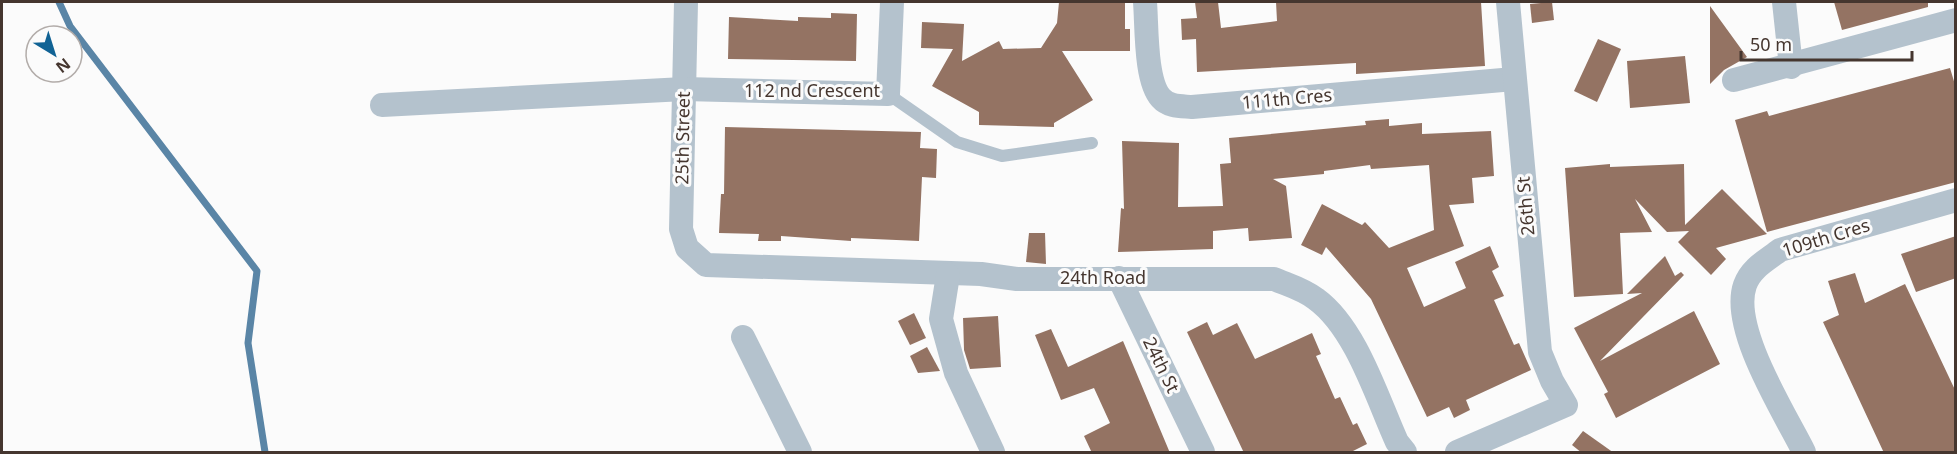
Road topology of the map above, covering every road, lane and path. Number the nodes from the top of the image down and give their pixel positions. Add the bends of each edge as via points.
1 (686, 2) edge
2 (892, 2) edge
3 (1145, 2) edge
4 (1508, 2) edge
5 (1784, 2) edge
6 (1956, 20) edge
7 (1791, 67) junction
8 (1514, 79) junction
9 (1734, 80) dead end
10 (684, 89) junction
11 (888, 94) junction
12 (382, 105) dead end
13 (1092, 143) dead end
14 (1956, 200) edge
15 (706, 265) joint
16 (948, 275) junction
17 (1119, 278) junction
18 (743, 337) dead end
19 (801, 453) edge
20 (993, 453) edge
21 (1203, 453) edge
22 (1405, 453) edge
23 (1457, 453) edge
24 (1803, 453) edge

1 - 10 street, 25th Street
2 - 11 street, 112 nd Crescent
3 - 8 street, 111th Cres via 1152,80 1162,100 1172,105 1192,107
4 - 8 street, 26th St
5 - 7 street
6 - 7 street
7 - 9 street
8 - 23 street, 26th St via 1540,351 1566,405
10 - 11 street, 112 nd Crescent
10 - 12 street, 112 nd Crescent
10 - 15 street, 25th Street via 681,229 687,248
11 - 13 lane via 957,142 1002,156
14 - 24 street, 109th Cres via 1780,250 1758,266 1746,284 1742,316 1750,344
15 - 16 street, 24th Road
16 - 17 street, 24th Road
16 - 20 street via 941,319 956,373
17 - 21 street, 24th St
17 - 22 street, 24th Road via 1274,279 1301,290 1335,318 1352,343
18 - 19 street

